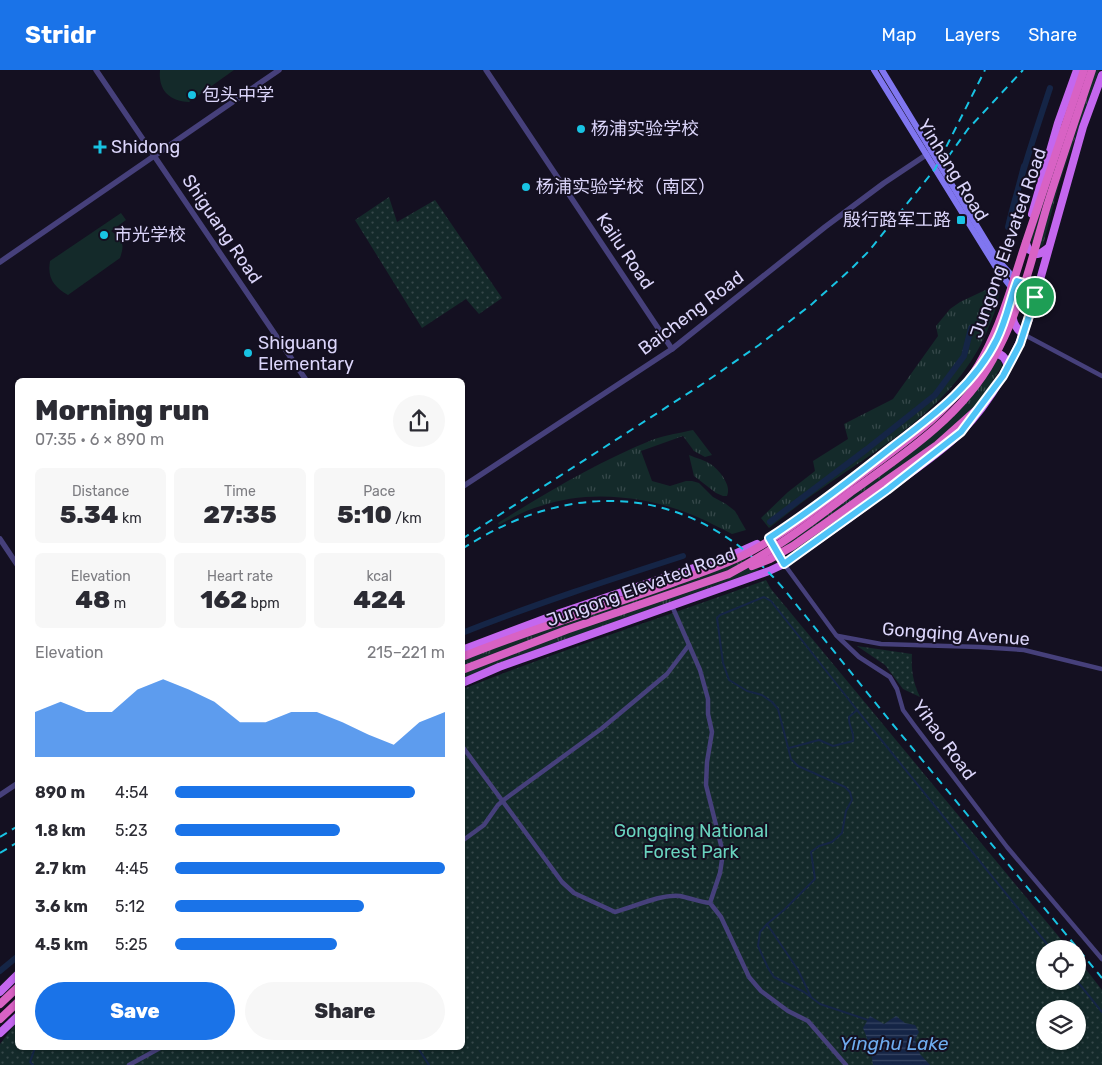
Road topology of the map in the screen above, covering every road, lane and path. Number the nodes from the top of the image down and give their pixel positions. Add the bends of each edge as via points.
1 (96, 70) edge
2 (279, 70) edge
3 (486, 70) edge
4 (874, 70) edge
5 (882, 70) edge
6 (1077, 70) edge
7 (1084, 70) edge
8 (1092, 70) edge
9 (1102, 75) edge
10 (928, 153) junction
11 (155, 156) junction
12 (1026, 243) junction
13 (1049, 247) junction
14 (0, 262) edge
15 (1017, 281) junction
16 (1038, 288) junction
17 (1013, 290) junction
18 (1035, 297) junction
19 (1023, 334) junction
20 (672, 349) junction
21 (989, 353) junction
22 (1008, 367) junction
23 (1102, 376) edge
24 (305, 378) edge
25 (983, 404) junction
26 (465, 485) edge
27 (769, 538) junction
28 (0, 539) edge
29 (15, 562) edge
30 (784, 564) junction
31 (729, 574) junction
32 (672, 606) junction
33 (836, 635) junction
34 (689, 644) junction
35 (465, 649) edge
36 (465, 656) edge
37 (465, 669) edge
38 (1102, 669) edge
39 (465, 682) edge
40 (465, 750) edge
41 (15, 785) edge
42 (0, 795) edge
43 (502, 802) junction
44 (465, 839) edge
45 (710, 903) junction
46 (1102, 959) edge
47 (15, 977) edge
48 (15, 990) edge
49 (0, 992) edge
50 (0, 1004) edge
51 (15, 1005) edge
52 (0, 1019) edge
53 (15, 1019) edge
54 (0, 1033) edge
55 (156, 1050) edge
56 (129, 1065) edge
57 (846, 1065) edge

1 - 11 street, Shiguang Road
2 - 11 street
3 - 20 street, Kailu Road
4 - 10 main road, Yinhang Road
5 - 10 main road, Yinhang Road
6 - 12 main road via 1048,156
7 - 36 highway, Jungong Elevated Road, bridge via 993,336 971,377 936,417 786,529 748,553 635,597
8 - 31 highway, Jungong Elevated Road, bridge via 1018,304 993,361 971,392 941,422 886,466 792,536
9 - 13 main road via 1083,127
10 - 15 main road, Yinhang Road via 941,166 997,259
10 - 17 main road, Yinhang Road via 997,269
10 - 20 street, Baicheng Road via 825,227
11 - 14 street
11 - 24 street, Shiguang Road
12 - 13 main road via 1028,249 1037,254
12 - 15 main road
13 - 16 main road
15 - 16 main road, Yinhang Road
15 - 17 main road
16 - 18 main road
17 - 18 main road
17 - 19 main road via 1011,312
17 - 21 main road via 998,338
18 - 19 main road
19 - 22 main road
19 - 23 street
20 - 26 street, Baicheng Road
21 - 22 main road via 1000,354
21 - 27 main road via 973,375 934,414 816,506
22 - 25 main road
25 - 30 main road via 961,432 934,455
25 - 31 highway, bridge via 937,445 793,546 756,565
27 - 30 street, Yihao Road
27 - 35 main road via 719,561 569,610
28 - 29 street
30 - 32 main road
30 - 33 street, Yihao Road
31 - 37 highway, Jungong Elevated Road, bridge
32 - 34 street
32 - 39 main road
33 - 38 street, Gongqing Avenue via 882,644 1024,650
33 - 46 street, Yihao Road via 859,657 890,677 903,710 1007,847
34 - 43 street via 667,674 601,729
34 - 45 street via 708,699 712,732 706,785 723,853
40 - 43 street
41 - 42 street
43 - 44 street via 484,825
43 - 45 street via 562,882 574,893 596,904 615,912 660,898 679,896
45 - 57 street via 749,977 788,1012 808,1021
47 - 49 main road
48 - 50 highway
51 - 52 highway
53 - 54 main road
55 - 56 street

